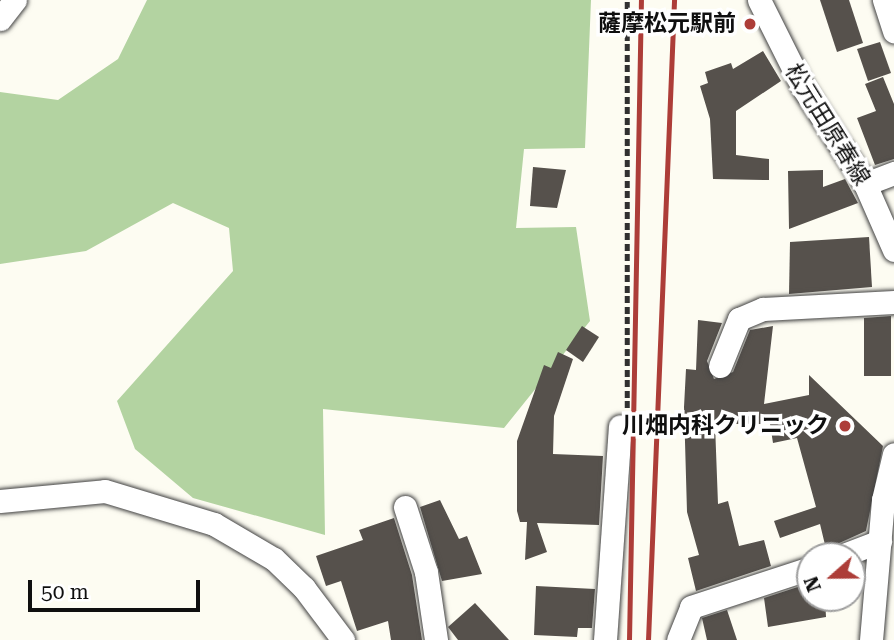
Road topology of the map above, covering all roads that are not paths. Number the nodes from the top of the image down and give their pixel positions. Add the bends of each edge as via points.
1 (15, 0) edge
2 (759, 0) edge
3 (884, 0) edge
4 (0, 19) edge
5 (894, 31) edge
6 (894, 173) edge
7 (865, 184) junction
8 (894, 250) edge
9 (894, 302) edge
10 (720, 366) dead end
11 (620, 427) road end
12 (894, 454) edge
13 (889, 499) edge
14 (0, 500) edge
15 (405, 507) dead end
16 (880, 541) junction
17 (866, 546) edge
18 (796, 573) edge
19 (343, 640) edge
20 (436, 640) edge
21 (605, 640) edge
22 (678, 640) edge
23 (872, 640) edge

1 - 4 street
2 - 7 street, 松元田原春線 via 802,86
3 - 5 street
6 - 7 street
7 - 8 street, 松元田原春線
9 - 10 street via 763,309 739,319
11 - 21 street
12 - 13 street
13 - 16 street
14 - 19 street via 104,491 214,524 274,559 304,587
15 - 20 street via 426,572
16 - 17 street
16 - 23 street
18 - 22 street via 691,607

